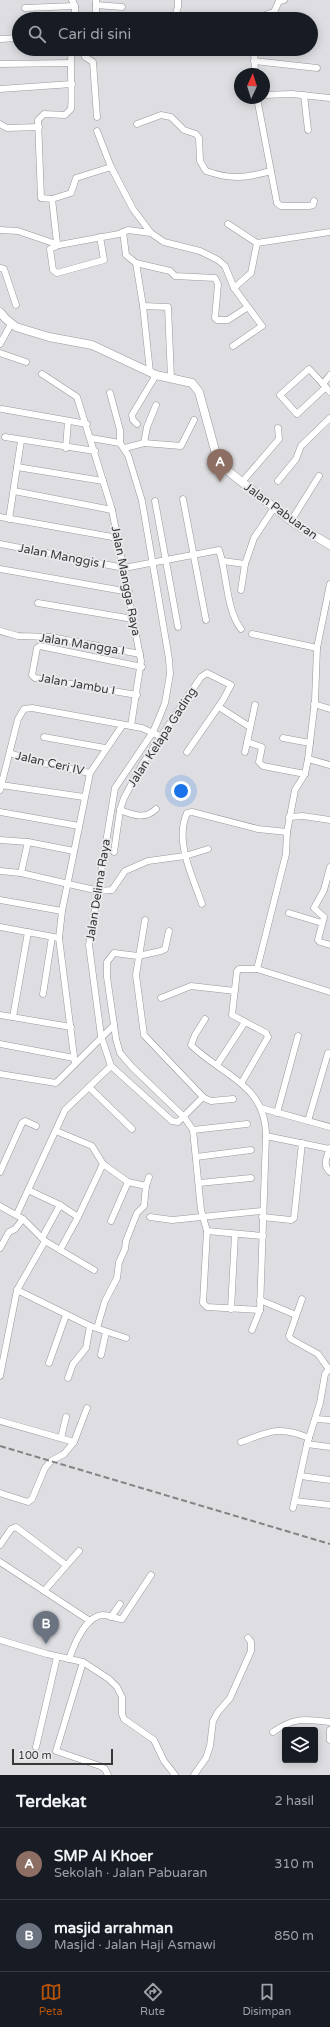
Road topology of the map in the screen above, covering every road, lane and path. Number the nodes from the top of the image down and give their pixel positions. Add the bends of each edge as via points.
1 (72, 0) edge
2 (178, 0) edge
3 (284, 0) edge
4 (96, 2) edge
5 (75, 6) junction
6 (122, 7) dead end
7 (25, 8) dead end
8 (75, 12) edge
9 (176, 12) edge
10 (272, 12) edge
11 (12, 38) edge
12 (0, 39) edge
13 (71, 56) edge
14 (85, 56) edge
15 (254, 56) edge
16 (254, 61) junction
17 (70, 63) junction
18 (0, 64) edge
19 (255, 68) edge
20 (317, 68) dead end
21 (72, 84) junction
22 (0, 89) edge
23 (270, 95) edge
24 (304, 95) junction
25 (330, 98) edge
26 (258, 104) edge
27 (97, 117) dead end
28 (0, 124) edge
29 (137, 124) dead end
30 (39, 127) junction
31 (308, 130) dead end
32 (97, 131) dead end
33 (111, 167) junction
34 (271, 171) junction
35 (52, 199) junction
36 (314, 201) dead end
37 (228, 224) dead end
38 (0, 230) edge
39 (330, 232) edge
40 (121, 233) junction
41 (151, 233) junction
42 (102, 237) junction
43 (58, 244) junction
44 (257, 244) junction
45 (136, 263) junction
46 (1, 266) edge
47 (234, 288) junction
48 (16, 305) dead end
49 (143, 306) junction
50 (248, 307) junction
51 (0, 312) edge
52 (11, 324) junction
53 (0, 345) edge
54 (233, 346) dead end
55 (0, 353) edge
56 (26, 362) dead end
57 (42, 374) dead end
58 (153, 374) junction
59 (330, 374) edge
60 (171, 378) junction
61 (326, 388) edge
62 (110, 393) dead end
63 (156, 405) dead end
64 (2, 409) dead end
65 (330, 418) edge
66 (194, 420) dead end
67 (68, 421) junction
68 (87, 424) junction
69 (137, 424) dead end
70 (278, 428) dead end
71 (5, 437) dead end
72 (91, 438) junction
73 (21, 440) junction
74 (144, 443) junction
75 (123, 445) junction
76 (66, 448) junction
77 (94, 451) junction
78 (17, 467) junction
79 (319, 476) dead end
80 (103, 481) junction
81 (278, 481) dead end
82 (242, 482) junction
83 (14, 491) junction
84 (183, 499) dead end
85 (155, 501) dead end
86 (274, 508) junction
87 (112, 510) junction
88 (0, 517) edge
89 (9, 519) junction
90 (291, 521) junction
91 (118, 538) junction
92 (0, 544) edge
93 (330, 545) edge
94 (194, 555) junction
95 (164, 560) junction
96 (153, 562) junction
97 (223, 562) junction
98 (245, 564) junction
99 (124, 568) junction
100 (0, 569) edge
101 (330, 584) edge
102 (241, 590) dead end
103 (129, 592) junction
104 (38, 603) dead end
105 (133, 619) junction
106 (206, 620) dead end
107 (178, 627) dead end
108 (241, 629) dead end
109 (0, 631) edge
110 (252, 634) dead end
111 (317, 648) junction
112 (140, 654) junction
113 (142, 667) junction
114 (137, 695) junction
115 (314, 704) junction
116 (255, 705) dead end
117 (219, 707) junction
118 (330, 708) edge
119 (122, 726) junction
120 (131, 726) junction
121 (250, 727) junction
122 (157, 734) junction
123 (44, 737) dead end
124 (282, 738) dead end
125 (247, 742) junction
126 (310, 743) junction
127 (105, 748) junction
128 (188, 752) dead end
129 (245, 752) dead end
130 (10, 754) junction
131 (308, 759) junction
132 (330, 765) edge
133 (3, 767) edge
134 (90, 773) junction
135 (305, 774) junction
136 (0, 787) edge
137 (84, 797) junction
138 (156, 809) dead end
139 (120, 810) junction
140 (0, 812) edge
141 (289, 817) junction
142 (330, 820) edge
143 (79, 826) junction
144 (287, 832) junction
145 (0, 840) edge
146 (28, 842) junction
147 (208, 849) dead end
148 (74, 851) junction
149 (114, 852) dead end
150 (185, 856) junction
151 (330, 867) edge
152 (0, 871) edge
153 (21, 873) junction
154 (67, 883) junction
155 (98, 891) junction
156 (0, 900) edge
157 (202, 904) dead end
158 (62, 911) junction
159 (289, 913) dead end
160 (145, 920) dead end
161 (322, 923) junction
162 (0, 928) edge
163 (169, 931) dead end
164 (28, 932) junction
165 (55, 937) junction
166 (330, 944) edge
167 (138, 956) junction
168 (257, 970) junction
169 (235, 991) junction
170 (330, 992) edge
171 (43, 994) dead end
172 (161, 998) dead end
173 (0, 1015) edge
174 (13, 1017) junction
175 (205, 1019) dead end
176 (245, 1022) junction
177 (114, 1025) junction
178 (71, 1027) junction
179 (101, 1036) junction
180 (298, 1036) dead end
181 (0, 1044) edge
182 (328, 1053) dead end
183 (75, 1061) junction
184 (217, 1065) junction
185 (111, 1066) junction
186 (0, 1074) edge
187 (242, 1082) junction
188 (89, 1087) junction
189 (203, 1098) junction
190 (233, 1099) dead end
191 (261, 1108) junction
192 (277, 1113) junction
193 (181, 1119) junction
194 (308, 1121) junction
195 (247, 1124) dead end
196 (36, 1126) dead end
197 (330, 1127) edge
198 (132, 1128) dead end
199 (193, 1130) junction
200 (56, 1131) junction
201 (266, 1136) junction
202 (302, 1143) junction
203 (330, 1148) edge
204 (251, 1150) dead end
205 (196, 1157) junction
206 (103, 1164) junction
207 (0, 1172) edge
208 (330, 1172) edge
209 (149, 1177) dead end
210 (251, 1178) dead end
211 (128, 1182) junction
212 (199, 1183) junction
213 (146, 1186) junction
214 (28, 1190) junction
215 (60, 1205) junction
216 (0, 1206) edge
217 (17, 1214) junction
218 (262, 1214) junction
219 (203, 1216) junction
220 (78, 1217) junction
221 (150, 1217) dead end
222 (23, 1219) junction
223 (111, 1221) dead end
224 (207, 1231) junction
225 (235, 1234) junction
226 (263, 1236) junction
227 (43, 1239) junction
228 (0, 1248) edge
229 (60, 1250) junction
230 (94, 1270) dead end
231 (17, 1290) junction
232 (302, 1299) dead end
233 (260, 1300) junction
234 (231, 1309) junction
235 (260, 1310) junction
236 (66, 1315) junction
237 (296, 1315) junction
238 (90, 1326) junction
239 (96, 1328) junction
240 (252, 1330) dead end
241 (106, 1332) junction
242 (126, 1338) dead end
243 (101, 1355) dead end
244 (49, 1363) dead end
245 (329, 1368) edge
246 (0, 1376) edge
247 (68, 1378) dead end
248 (87, 1408) dead end
249 (66, 1417) dead end
250 (316, 1418) junction
251 (330, 1420) edge
252 (0, 1421) edge
253 (61, 1438) junction
254 (308, 1441) junction
255 (74, 1442) junction
256 (241, 1442) dead end
257 (330, 1447) edge
258 (301, 1476) junction
259 (330, 1480) edge
260 (0, 1493) edge
261 (295, 1501) junction
262 (330, 1505) edge
263 (293, 1508) dead end
264 (0, 1545) edge
265 (79, 1551) dead end
266 (0, 1562) edge
267 (66, 1564) junction
268 (151, 1575) dead end
269 (44, 1591) junction
270 (120, 1604) dead end
271 (111, 1617) junction
272 (90, 1621) junction
273 (248, 1638) dead end
274 (0, 1640) edge
275 (57, 1657) junction
276 (69, 1659) junction
277 (83, 1662) junction
278 (330, 1722) edge
279 (330, 1730) edge
280 (273, 1732) dead end
281 (330, 1740) edge
282 (36, 1747) dead end
283 (108, 1775) edge
284 (175, 1775) edge
285 (194, 1775) edge

1 - 5 street
2 - 9 street
3 - 10 street via 279,1
4 - 6 street
5 - 7 street
5 - 8 street
11 - 12 street
13 - 17 street
14 - 27 street via 93,62
15 - 16 street
16 - 19 street
16 - 20 street
17 - 18 street
17 - 21 street
21 - 22 street
21 - 30 street via 69,113 44,114 38,119
23 - 24 street
24 - 25 street
24 - 31 street
26 - 34 street
28 - 30 street via 7,128
29 - 34 street via 161,115 172,117 184,130 196,134 199,138 200,161 206,171 222,176 247,178
30 - 35 street via 41,198
32 - 33 street
33 - 35 street via 76,178 71,193
33 - 41 street via 133,209
34 - 36 street via 275,199 281,206 309,206
35 - 43 street
37 - 44 street
38 - 43 street via 18,231
39 - 44 street
40 - 41 street via 128,230
40 - 42 street
40 - 45 street via 127,256
41 - 47 street via 164,242 218,260 225,266
42 - 43 street
42 - 43 street via 104,260 57,273 53,270 50,249
44 - 47 street via 251,273
45 - 49 street
45 - 50 street via 170,271 175,276 215,278 218,284 215,318 218,320 228,320
46 - 48 street
47 - 50 street
49 - 58 street
49 - 60 street via 168,307
50 - 54 street via 262,326
51 - 52 street, Jalan Pabuaran
52 - 53 street
52 - 58 street, Jalan Pabuaran via 49,337 92,345
53 - 55 street
55 - 56 street
57 - 68 street, Jalan Mangga Raya via 77,397
58 - 60 street, Jalan Pabuaran
58 - 69 street via 132,415
59 - 61 street
60 - 82 street, Jalan Pabuaran via 186,380 196,387 216,454 228,471
61 - 61 street via 297,414 280,395 309,369
62 - 75 street
63 - 74 street
64 - 67 street
65 - 81 street via 301,446 296,459
66 - 74 street via 181,446
67 - 68 street
67 - 76 street
68 - 72 street, Jalan Mangga Raya
70 - 82 street via 279,439
71 - 73 street
72 - 75 street
72 - 77 street, Jalan Mangga Raya
73 - 76 street
73 - 78 street
74 - 75 street
75 - 96 street via 142,501
76 - 77 street
77 - 80 street, Jalan Mangga Raya
78 - 80 street
78 - 83 street
79 - 90 street
80 - 87 street, Jalan Mangga Raya
82 - 86 street, Jalan Pabuaran
83 - 87 street
83 - 89 street
84 - 94 street
85 - 95 street
86 - 90 street, Jalan Pabuaran
86 - 98 street via 254,538
87 - 91 street, Jalan Mangga Raya
88 - 89 street
89 - 91 street
90 - 93 street, Jalan Pabuaran
91 - 99 street, Jalan Mangga Raya
92 - 99 street, Jalan Manggis I
94 - 95 street
94 - 97 street via 219,550
94 - 106 street
95 - 96 street
95 - 107 street
96 - 99 street
96 - 122 street via 170,667
97 - 98 street
97 - 108 street via 234,616
98 - 102 street
99 - 103 street, Jalan Mangga Raya
100 - 103 street
101 - 111 street
103 - 105 street, Jalan Mangga Raya
104 - 105 street
105 - 112 street, Jalan Mangga Raya
109 - 112 street, Jalan Mangga I via 18,636 51,637
110 - 111 street
111 - 115 street
112 - 113 street, Jalan Mangga Raya
113 - 114 street, Jalan Mangga Raya
113 - 114 street, Jalan Jambu I via 40,646 37,648 34,661 32,675 35,678
114 - 120 street, Jalan Mangga Raya
115 - 118 street
115 - 126 street
116 - 121 street
117 - 121 street
117 - 122 street, Jalan Kelapa Gading via 231,685 207,673
117 - 128 street
119 - 120 street
119 - 127 street
119 - 130 street via 24,709 20,713
120 - 122 street
121 - 125 street
122 - 139 street, Jalan Kelapa Gading
122 - 155 street, Jalan Delima Raya via 115,788
123 - 127 street
124 - 126 street
125 - 129 street
125 - 135 street via 262,747 259,762 263,766
126 - 131 street
127 - 134 street
130 - 133 street
130 - 134 street, Jalan Ceri IV
131 - 132 street
131 - 135 street
133 - 136 street
134 - 137 street
135 - 141 street via 294,790
136 - 137 street
137 - 143 street
138 - 139 street via 143,816
139 - 149 street, Jalan Kelapa Gading
140 - 143 street
141 - 142 street via 303,816
141 - 144 street
143 - 148 street
144 - 150 street via 258,829 192,812 187,813 182,838
144 - 168 street via 286,854
145 - 146 street
146 - 148 street
146 - 153 street
147 - 150 street
148 - 154 street
150 - 155 street via 148,861 125,871 112,890
150 - 157 street
151 - 161 street via 324,890 314,908 324,916
152 - 153 street
153 - 154 street
154 - 155 street
154 - 158 street
155 - 179 street, Jalan Delima Raya via 89,945
156 - 158 street
158 - 165 street
159 - 161 street
160 - 167 street
161 - 166 street via 318,940
162 - 164 street
163 - 167 street via 164,949
164 - 165 street
164 - 174 street
165 - 171 street
165 - 178 street
167 - 177 street via 114,953 107,962
167 - 189 street via 137,991 144,1035
168 - 169 street via 239,969
168 - 170 street
169 - 172 street via 190,986
169 - 176 street via 232,1015
173 - 174 street
174 - 178 street
175 - 184 street via 191,1044
176 - 184 street
176 - 187 street via 266,1033 268,1037
177 - 179 street
177 - 193 street via 118,1046 125,1060
178 - 183 street
179 - 183 street
179 - 185 street, Jalan Delima Raya
180 - 192 street
181 - 183 street
182 - 194 street
183 - 186 street via 56,1083
184 - 187 street
185 - 188 street
185 - 193 street, Jalan Delima Raya via 170,1120
187 - 191 street
188 - 198 street
188 - 200 street via 65,1110
189 - 190 street via 211,1101
189 - 193 street
191 - 192 street
191 - 201 street
192 - 194 street
193 - 199 street
194 - 197 street
195 - 199 street
196 - 207 street via 25,1121 22,1123
199 - 205 street
200 - 206 street via 92,1146
200 - 214 street
201 - 202 street
201 - 218 street
202 - 203 street
202 - 218 street via 294,1218 291,1220
203 - 208 street via 325,1162
204 - 205 street
205 - 212 street
206 - 211 street
206 - 220 street
209 - 213 street
210 - 212 street
211 - 213 street
211 - 223 street
212 - 219 street
213 - 239 street via 144,1206 137,1213 118,1262 117,1276
214 - 215 street
214 - 217 street
215 - 220 street
215 - 227 street
216 - 217 street
217 - 222 street
218 - 219 street
218 - 226 street
219 - 221 street via 172,1220
219 - 224 street
220 - 229 street
222 - 227 street
222 - 228 street via 9,1232
224 - 225 street
224 - 234 street via 203,1303 207,1307
225 - 226 street
225 - 234 street
226 - 233 street
227 - 229 street
227 - 231 street
229 - 230 street
231 - 236 street
231 - 246 street
232 - 237 street
233 - 235 street
233 - 237 street
234 - 235 street
235 - 240 street
236 - 238 street
236 - 244 street
237 - 245 street via 289,1333 290,1338 318,1354
238 - 239 street
238 - 247 street via 86,1348 73,1364
239 - 241 street
241 - 242 street
241 - 243 street
245 - 250 street via 325,1374
248 - 255 street
249 - 253 street
250 - 251 street
250 - 254 street
252 - 253 street
253 - 255 street
254 - 256 street via 286,1430
254 - 257 street
254 - 258 street
255 - 260 street via 46,1468 32,1500 22,1502
258 - 259 street
258 - 261 street
261 - 262 street
261 - 263 street
264 - 267 street via 11,1528 16,1527
265 - 267 street
266 - 269 street
267 - 269 street
268 - 271 street via 122,1619
269 - 272 street
270 - 271 street
271 - 272 street via 102,1615
272 - 276 street via 77,1640
273 - 285 street via 252,1651 230,1698 218,1712 206,1758
274 - 275 street
275 - 276 street
275 - 282 street
276 - 277 street
277 - 283 street via 56,1751 100,1766
277 - 284 street via 117,1687 122,1697 124,1719 154,1740 164,1761
278 - 280 street via 308,1719 294,1721
279 - 281 street

